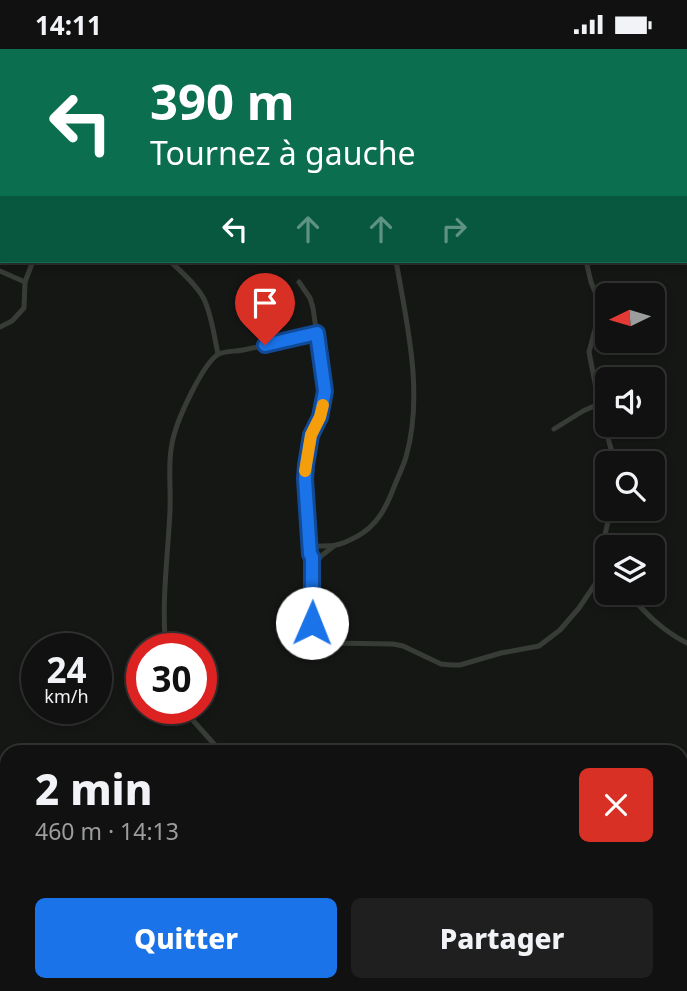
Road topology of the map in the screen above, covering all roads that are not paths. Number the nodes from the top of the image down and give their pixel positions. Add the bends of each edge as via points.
1 (32, 263) edge
2 (172, 263) edge
3 (396, 263) edge
4 (586, 263) edge
5 (0, 271) edge
6 (24, 282) junction
7 (299, 282) dead end
8 (0, 327) edge
9 (317, 333) junction
10 (218, 354) junction
11 (595, 383) edge
12 (595, 406) edge
13 (554, 429) dead end
14 (334, 546) junction
15 (310, 550) junction
16 (322, 555) junction
17 (313, 569) junction
18 (595, 585) edge
19 (638, 605) edge
20 (164, 633) edge
21 (687, 643) edge
22 (196, 724) edge
23 (215, 745) edge

1 - 6 street
2 - 10 street via 204,299
3 - 14 street via 411,339 412,432 385,510 358,536
4 - 11 street via 598,299 599,315 589,352
5 - 6 street
6 - 8 street via 24,308
7 - 9 street via 310,298
9 - 10 street
9 - 15 street via 325,391 306,465
10 - 20 street via 189,398 170,451
12 - 13 street
14 - 15 street
14 - 16 street
15 - 16 street
15 - 17 street
16 - 17 street
17 - 18 street via 315,640 403,646 452,665 539,646 560,630
19 - 21 street via 669,634
22 - 23 street

